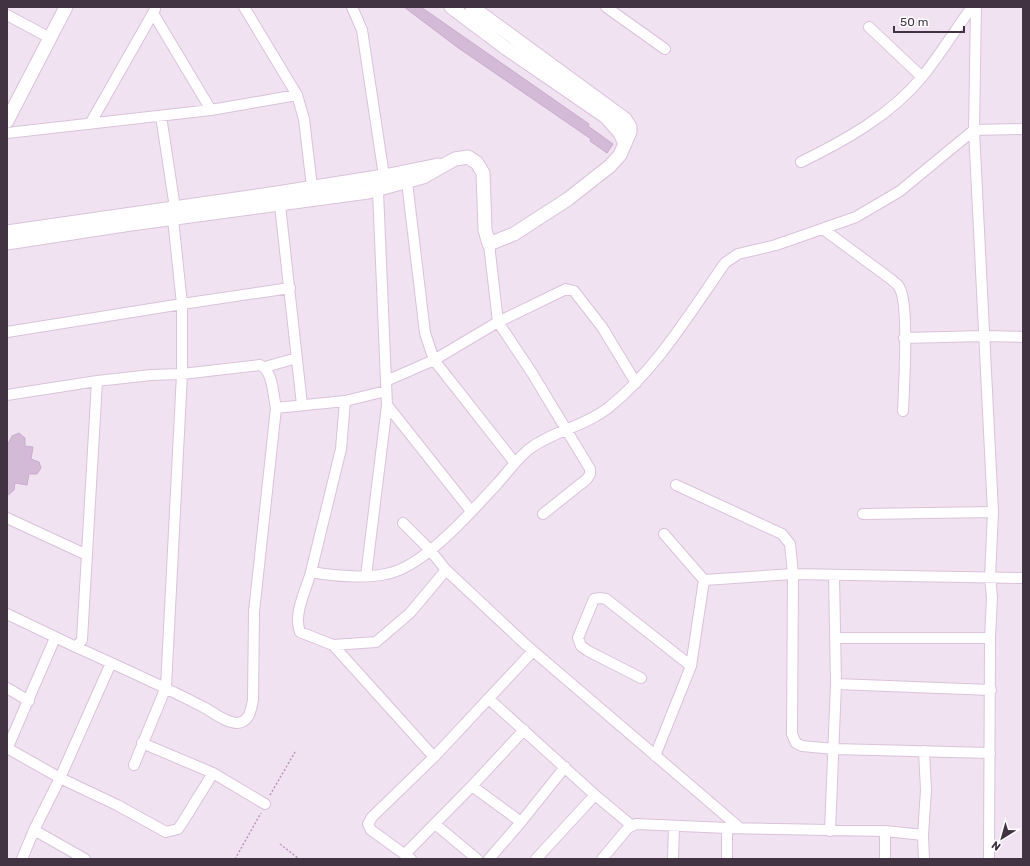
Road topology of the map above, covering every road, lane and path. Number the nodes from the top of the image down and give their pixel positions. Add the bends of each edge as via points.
1 (66, 7) edge
2 (244, 7) edge
3 (352, 7) edge
4 (451, 7) edge
5 (472, 7) edge
6 (606, 7) edge
7 (972, 7) edge
8 (976, 7) edge
9 (155, 10) edge
10 (7, 15) edge
11 (870, 27) dead end
12 (50, 38) junction
13 (664, 49) dead end
14 (922, 77) junction
15 (298, 95) junction
16 (211, 110) junction
17 (161, 116) junction
18 (7, 121) edge
19 (90, 124) junction
20 (1023, 129) edge
21 (974, 130) junction
22 (7, 133) edge
23 (625, 144) junction
24 (800, 162) dead end
25 (446, 164) junction
26 (384, 176) junction
27 (407, 182) junction
28 (312, 187) junction
29 (378, 190) junction
30 (280, 205) junction
31 (174, 214) junction
32 (823, 229) junction
33 (7, 232) edge
34 (7, 243) edge
35 (489, 244) junction
36 (290, 288) junction
37 (182, 304) junction
38 (498, 322) junction
39 (7, 332) edge
40 (984, 336) junction
41 (1023, 337) edge
42 (904, 338) junction
43 (297, 358) junction
44 (434, 360) junction
45 (265, 367) junction
46 (182, 374) junction
47 (97, 381) junction
48 (636, 382) junction
49 (386, 386) junction
50 (7, 395) edge
51 (345, 401) junction
52 (302, 405) junction
53 (387, 405) junction
54 (276, 408) junction
55 (903, 411) dead end
56 (567, 429) junction
57 (515, 463) junction
58 (676, 485) dead end
59 (471, 511) junction
60 (993, 512) junction
61 (543, 514) dead end
62 (863, 514) dead end
63 (7, 518) edge
64 (403, 523) dead end
65 (664, 534) dead end
66 (430, 550) junction
67 (87, 555) junction
68 (446, 570) junction
69 (311, 572) junction
70 (793, 574) junction
71 (834, 575) junction
72 (366, 576) junction
73 (990, 578) junction
74 (1023, 578) edge
75 (704, 580) junction
76 (7, 614) edge
77 (55, 638) junction
78 (835, 638) junction
79 (990, 638) junction
80 (333, 645) junction
81 (76, 647) junction
82 (533, 651) junction
83 (111, 663) junction
84 (691, 666) junction
85 (641, 678) dead end
86 (836, 684) junction
87 (166, 687) junction
88 (7, 688) edge
89 (991, 690) junction
90 (489, 699) junction
91 (29, 701) junction
92 (524, 730) junction
93 (142, 743) junction
94 (7, 748) edge
95 (834, 749) junction
96 (924, 751) junction
97 (990, 753) junction
98 (655, 756) junction
99 (434, 757) junction
100 (134, 765) dead end
101 (565, 767) junction
102 (213, 773) junction
103 (60, 778) junction
104 (472, 786) junction
105 (594, 795) junction
106 (265, 804) dead end
107 (521, 822) junction
108 (435, 824) junction
109 (631, 825) junction
110 (674, 826) junction
111 (727, 828) junction
112 (740, 828) junction
113 (34, 830) junction
114 (830, 831) junction
115 (885, 831) junction
116 (923, 835) junction
117 (280, 844) dead end
118 (408, 856) edge
119 (22, 859) edge
120 (85, 859) edge
121 (298, 859) edge
122 (477, 859) edge
123 (489, 859) edge
124 (536, 859) edge
125 (602, 859) edge
126 (673, 859) edge
127 (727, 859) edge
128 (884, 859) edge
129 (924, 859) edge
130 (989, 859) edge

1 - 12 street
2 - 15 street
3 - 26 street via 362,30
4 - 23 street via 606,117 620,133
5 - 23 street via 625,120 630,127
6 - 13 street
7 - 14 street
8 - 21 street
9 - 16 street
9 - 19 street
10 - 12 street
11 - 14 street
12 - 18 street
14 - 24 street via 890,109 834,146
15 - 16 street
15 - 28 street via 304,119
16 - 17 street
17 - 19 street
17 - 31 street
19 - 22 street
20 - 21 street
21 - 32 street via 900,191 856,217
21 - 40 street
23 - 35 street via 620,155 610,166 568,199 514,234
25 - 26 street
25 - 27 street via 423,177
25 - 35 street via 455,159 468,157 477,163 483,173 485,230
26 - 28 street
27 - 29 street
27 - 44 street via 425,333
28 - 31 street
29 - 30 street
29 - 49 street
30 - 31 street
30 - 36 street
31 - 33 street
31 - 34 street
31 - 37 street
32 - 42 street via 892,280 900,289 903,298
32 - 48 street via 731,258 664,351
35 - 38 street
36 - 37 street
36 - 43 street
37 - 39 street
37 - 46 street
38 - 44 street
38 - 48 street via 566,289 574,291 602,327
38 - 56 street
40 - 41 street
40 - 42 street
40 - 60 street
42 - 55 street
43 - 45 street
43 - 52 street
44 - 49 street
44 - 57 street
45 - 46 street via 253,365
45 - 54 street via 269,374
46 - 47 street
46 - 87 street
47 - 50 street
47 - 67 street
48 - 56 street via 592,419
49 - 51 street
49 - 53 street
51 - 52 street
51 - 69 street via 341,450
52 - 54 street
53 - 59 street
53 - 72 street
54 - 87 street via 254,612 251,714 246,720 237,723 224,719
56 - 57 street via 544,438
56 - 61 street via 590,469 590,474
57 - 59 street
58 - 70 street via 782,534 790,544
59 - 66 street
60 - 62 street
60 - 73 street
63 - 67 street
64 - 66 street
65 - 75 street
66 - 68 street
66 - 72 street via 401,569 388,574
67 - 81 street via 82,640
68 - 80 street via 410,613 383,638 376,642
68 - 82 street
69 - 72 street
69 - 80 street via 297,625 300,632
70 - 71 street
70 - 75 street
70 - 95 street via 792,734 796,743 802,746
71 - 73 street
71 - 78 street
73 - 74 street
73 - 79 street
75 - 84 street
76 - 77 street
77 - 81 street
77 - 91 street
78 - 79 street
78 - 86 street
79 - 89 street
80 - 99 street
81 - 83 street
82 - 90 street
82 - 98 street
83 - 87 street
83 - 103 street
84 - 85 street via 606,600 594,599 578,638 581,646
84 - 98 street
86 - 89 street
86 - 95 street
87 - 93 street
88 - 91 street
89 - 97 street
90 - 92 street
90 - 99 street
91 - 94 street
92 - 101 street
92 - 104 street
93 - 100 street
93 - 102 street
94 - 103 street
95 - 96 street
95 - 114 street
96 - 97 street
96 - 116 street via 926,790
97 - 130 street
98 - 112 street
99 - 118 street via 377,811 368,824 382,839
101 - 105 street
101 - 107 street
102 - 103 street via 178,829 166,832 117,804
102 - 106 street
103 - 113 street
104 - 107 street
104 - 108 street
105 - 109 street
105 - 124 street
107 - 123 street
108 - 118 street
108 - 122 street
109 - 110 street
109 - 125 street
110 - 111 street
110 - 126 street
111 - 112 street
111 - 127 street
112 - 114 street
113 - 119 street
113 - 120 street
114 - 115 street
115 - 116 street
115 - 128 street
116 - 129 street
117 - 121 path

